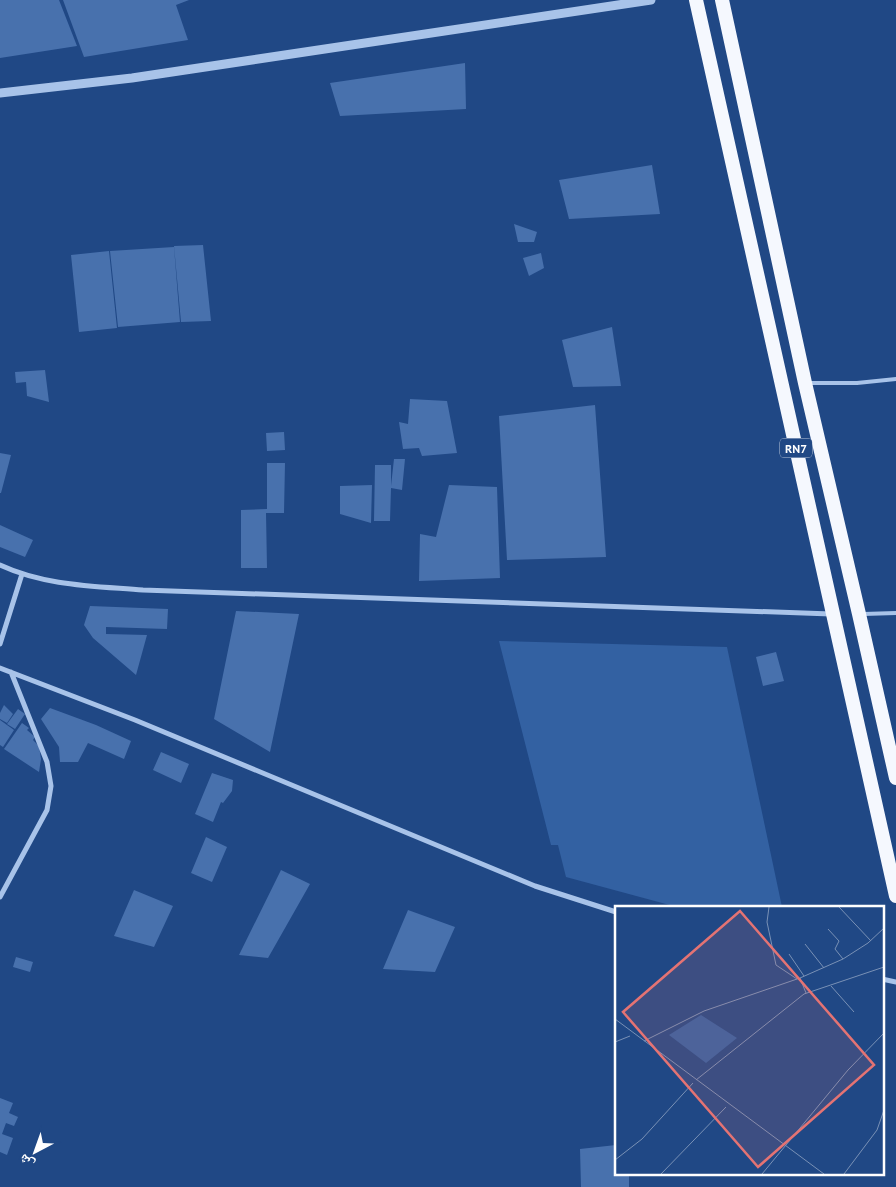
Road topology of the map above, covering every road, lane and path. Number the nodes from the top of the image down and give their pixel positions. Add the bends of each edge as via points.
1 (651, 0) edge
2 (696, 0) edge
3 (722, 0) edge
4 (0, 93) edge
5 (896, 379) edge
6 (805, 383) junction
7 (0, 565) edge
8 (22, 574) junction
9 (896, 613) edge
10 (833, 614) junction
11 (859, 614) junction
12 (0, 644) edge
13 (0, 668) edge
14 (11, 672) junction
15 (896, 778) edge
16 (896, 896) edge
17 (0, 898) edge
18 (615, 912) edge

1 - 4 street via 132,78
2 - 10 highway, RN7
3 - 6 highway, RN7
5 - 6 lane
6 - 11 highway, RN7
7 - 8 street
8 - 10 street via 67,584 143,590
8 - 12 street
9 - 11 lane
10 - 16 highway, RN7
11 - 15 highway, RN7
13 - 14 street
14 - 17 street via 47,762 51,786 47,810
14 - 18 street via 535,886

